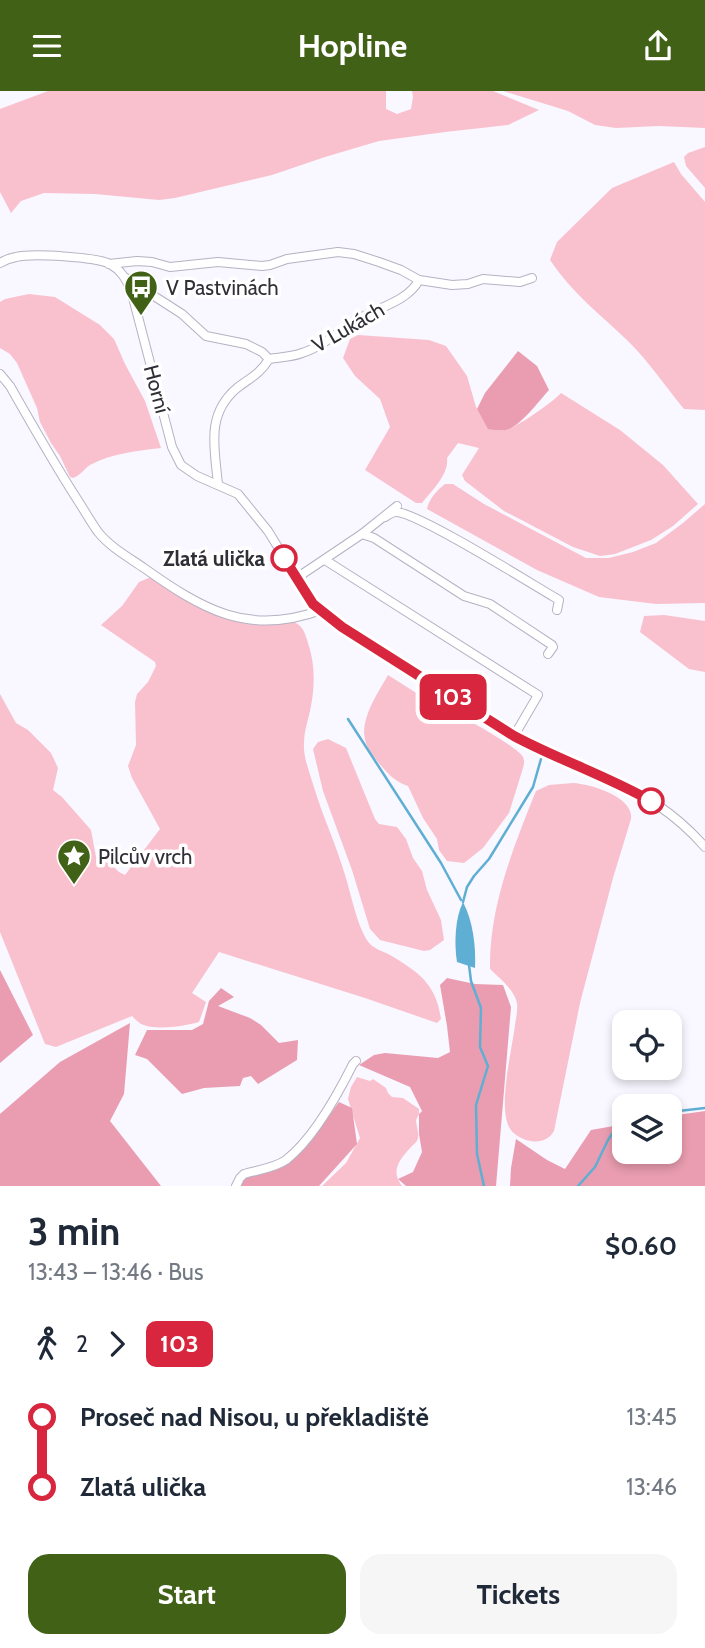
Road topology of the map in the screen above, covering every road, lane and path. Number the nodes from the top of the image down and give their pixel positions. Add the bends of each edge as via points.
1 (0, 263) edge
2 (109, 264) junction
3 (126, 278) junction
4 (532, 278) dead end
5 (419, 280) junction
6 (269, 359) junction
7 (0, 374) edge
8 (218, 485) junction
9 (397, 506) dead end
10 (384, 517) junction
11 (362, 534) junction
12 (325, 560) junction
13 (298, 580) junction
14 (321, 610) junction
15 (557, 610) dead end
16 (548, 654) dead end
17 (514, 736) junction
18 (705, 848) edge
19 (356, 1061) dead end
20 (236, 1186) edge

1 - 2 street via 29,256 92,258
2 - 3 street
2 - 5 street via 262,266 338,252 379,262
3 - 6 street via 182,314 206,336 246,344
3 - 8 street, Horní via 172,447 181,465
4 - 5 street via 452,285
5 - 6 street, V Lukách via 412,291 313,348
6 - 8 street via 225,400 216,417
7 - 14 street via 110,545 168,586 233,617 267,620
8 - 13 street, Horní via 238,494
9 - 10 street
10 - 11 street
10 - 15 street via 395,512 418,520 561,600
11 - 12 street
11 - 16 street via 464,596 490,604 552,645
12 - 13 street
12 - 17 street via 538,695
13 - 14 street, Horní
14 - 17 street, Horní
17 - 18 street, Horní via 656,804
19 - 20 street via 332,1103 296,1150 285,1161 244,1174

